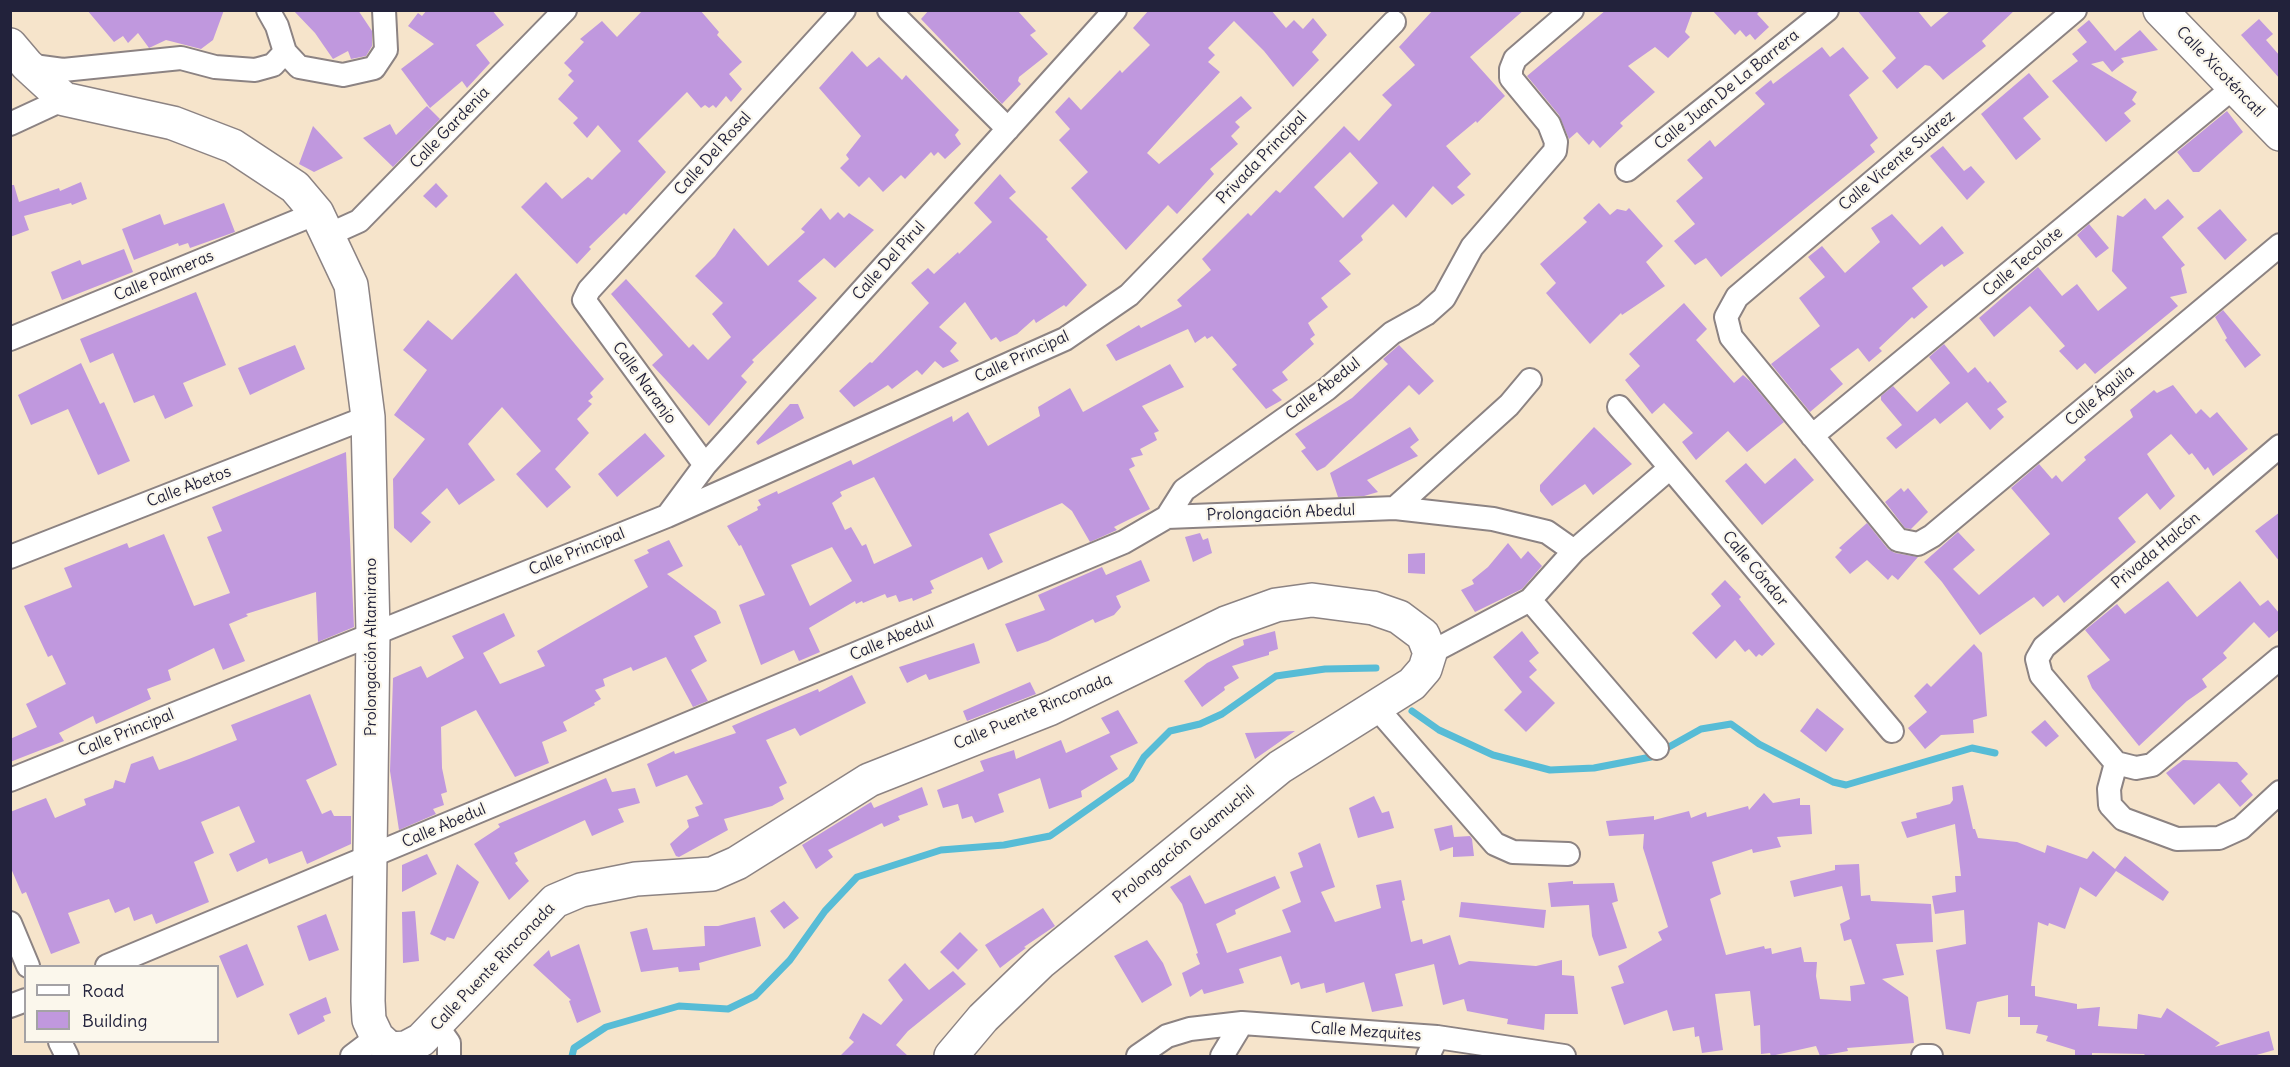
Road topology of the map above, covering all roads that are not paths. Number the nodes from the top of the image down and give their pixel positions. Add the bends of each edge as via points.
1 (268, 10) edge
2 (384, 10) edge
3 (565, 10) edge
4 (844, 10) edge
5 (889, 10) edge
6 (1115, 10) edge
7 (1572, 10) edge
8 (1827, 10) edge
9 (2075, 10) edge
10 (2160, 10) edge
11 (1394, 22) dead end
12 (285, 52) junction
13 (16, 60) edge
14 (2234, 87) junction
15 (64, 99) junction
16 (10, 124) edge
17 (1008, 129) junction
18 (2280, 134) edge
19 (1627, 170) dead end
20 (322, 224) junction
21 (2280, 245) edge
22 (1129, 294) joint
23 (584, 300) joint
24 (10, 339) edge
25 (1530, 380) dead end
26 (1618, 407) dead end
27 (368, 417) junction
28 (1812, 436) junction
29 (2280, 446) edge
30 (705, 465) junction
31 (1670, 468) junction
32 (1395, 508) junction
33 (667, 516) junction
34 (1167, 517) junction
35 (1574, 551) junction
36 (10, 557) edge
37 (1530, 600) junction
38 (373, 633) junction
39 (1430, 653) junction
40 (2280, 658) edge
41 (1376, 707) junction
42 (1892, 731) dead end
43 (1657, 748) dead end
44 (2126, 765) junction
45 (10, 780) edge
46 (2280, 792) edge
47 (1568, 854) dead end
48 (369, 858) junction
49 (10, 923) edge
50 (28, 965) edge
51 (109, 965) edge
52 (1242, 1023) junction
53 (437, 1026) junction
54 (1432, 1046) edge
55 (376, 1050) edge
56 (449, 1056) edge
57 (951, 1056) edge
58 (1138, 1056) edge
59 (1222, 1056) edge
60 (1564, 1056) edge
61 (1923, 1056) edge
62 (1931, 1056) edge

1 - 12 street
2 - 12 street via 386,50 374,68 343,75 300,67
3 - 20 street, Calle Gardenia via 359,221
4 - 23 street, Calle Del Rosal
5 - 17 street
6 - 17 street, Calle Del Pirul
7 - 34 street, Calle Abedul via 1515,59 1511,78 1549,124 1556,141 1555,151 1472,247 1444,298 1426,314 1392,333 1327,389 1184,490
8 - 19 street, Calle Juan De La Barrera
9 - 28 street, Calle Vicente Suárez via 1737,297 1726,317 1731,337
10 - 14 street, Calle Xicoténcatl
11 - 22 street, Privada Principal
12 - 13 street via 273,64 255,69 215,68 181,58 63,70
13 - 15 street
14 - 18 street, Calle Xicoténcatl
14 - 28 street, Calle Tecolote
15 - 16 street
15 - 20 street, Prolongación Altamirano via 173,123 233,146 295,187
17 - 30 street, Calle Del Pirul
20 - 24 street, Calle Palmeras
20 - 27 street, Prolongación Altamirano via 351,285
21 - 28 street, Calle Águila via 1918,544 1898,540
22 - 33 street, Calle Principal via 1065,339
23 - 30 street, Calle Naranjo
25 - 32 street via 1509,405
26 - 31 street, Calle Cóndor
27 - 36 street, Calle Abetos
27 - 38 street, Prolongación Altamirano
29 - 44 street, Privada Halcón via 2044,647 2037,659 2041,675
30 - 33 street, Calle Del Pirul
31 - 35 street
31 - 42 street, Calle Cóndor
32 - 34 street, Prolongación Abedul
32 - 35 street, Prolongación Abedul via 1493,519 1547,531
33 - 38 street, Calle Principal
34 - 48 street, Calle Abedul via 1124,542
35 - 37 street
37 - 39 street
37 - 43 street
38 - 45 street, Calle Principal
38 - 48 street, Prolongación Altamirano
39 - 41 street, Prolongación Guamuchil via 1425,669 1412,684
39 - 53 street, Calle Puente Rinconada via 1423,635 1400,616 1373,608 1312,600 1276,605 1226,623 1049,709 869,780 737,863 712,874 636,879 581,890 555,902
40 - 44 street via 2152,765
41 - 47 street via 1495,844 1513,852
41 - 57 street, Prolongación Guamuchil via 1280,767 1041,962 983,1018
44 - 46 street via 2109,789 2110,805 2123,819 2177,839 2219,838 2241,828
48 - 51 street, Calle Abedul
48 - 55 street, Prolongación Altamirano via 368,1001
49 - 50 street
52 - 54 street, Calle Mezquites
52 - 58 street, Calle Mezquites via 1167,1036
52 - 59 street
53 - 55 street, Calle Puente Rinconada via 405,1048
53 - 56 street via 449,1043
54 - 60 street, Calle Mezquites
61 - 62 street

